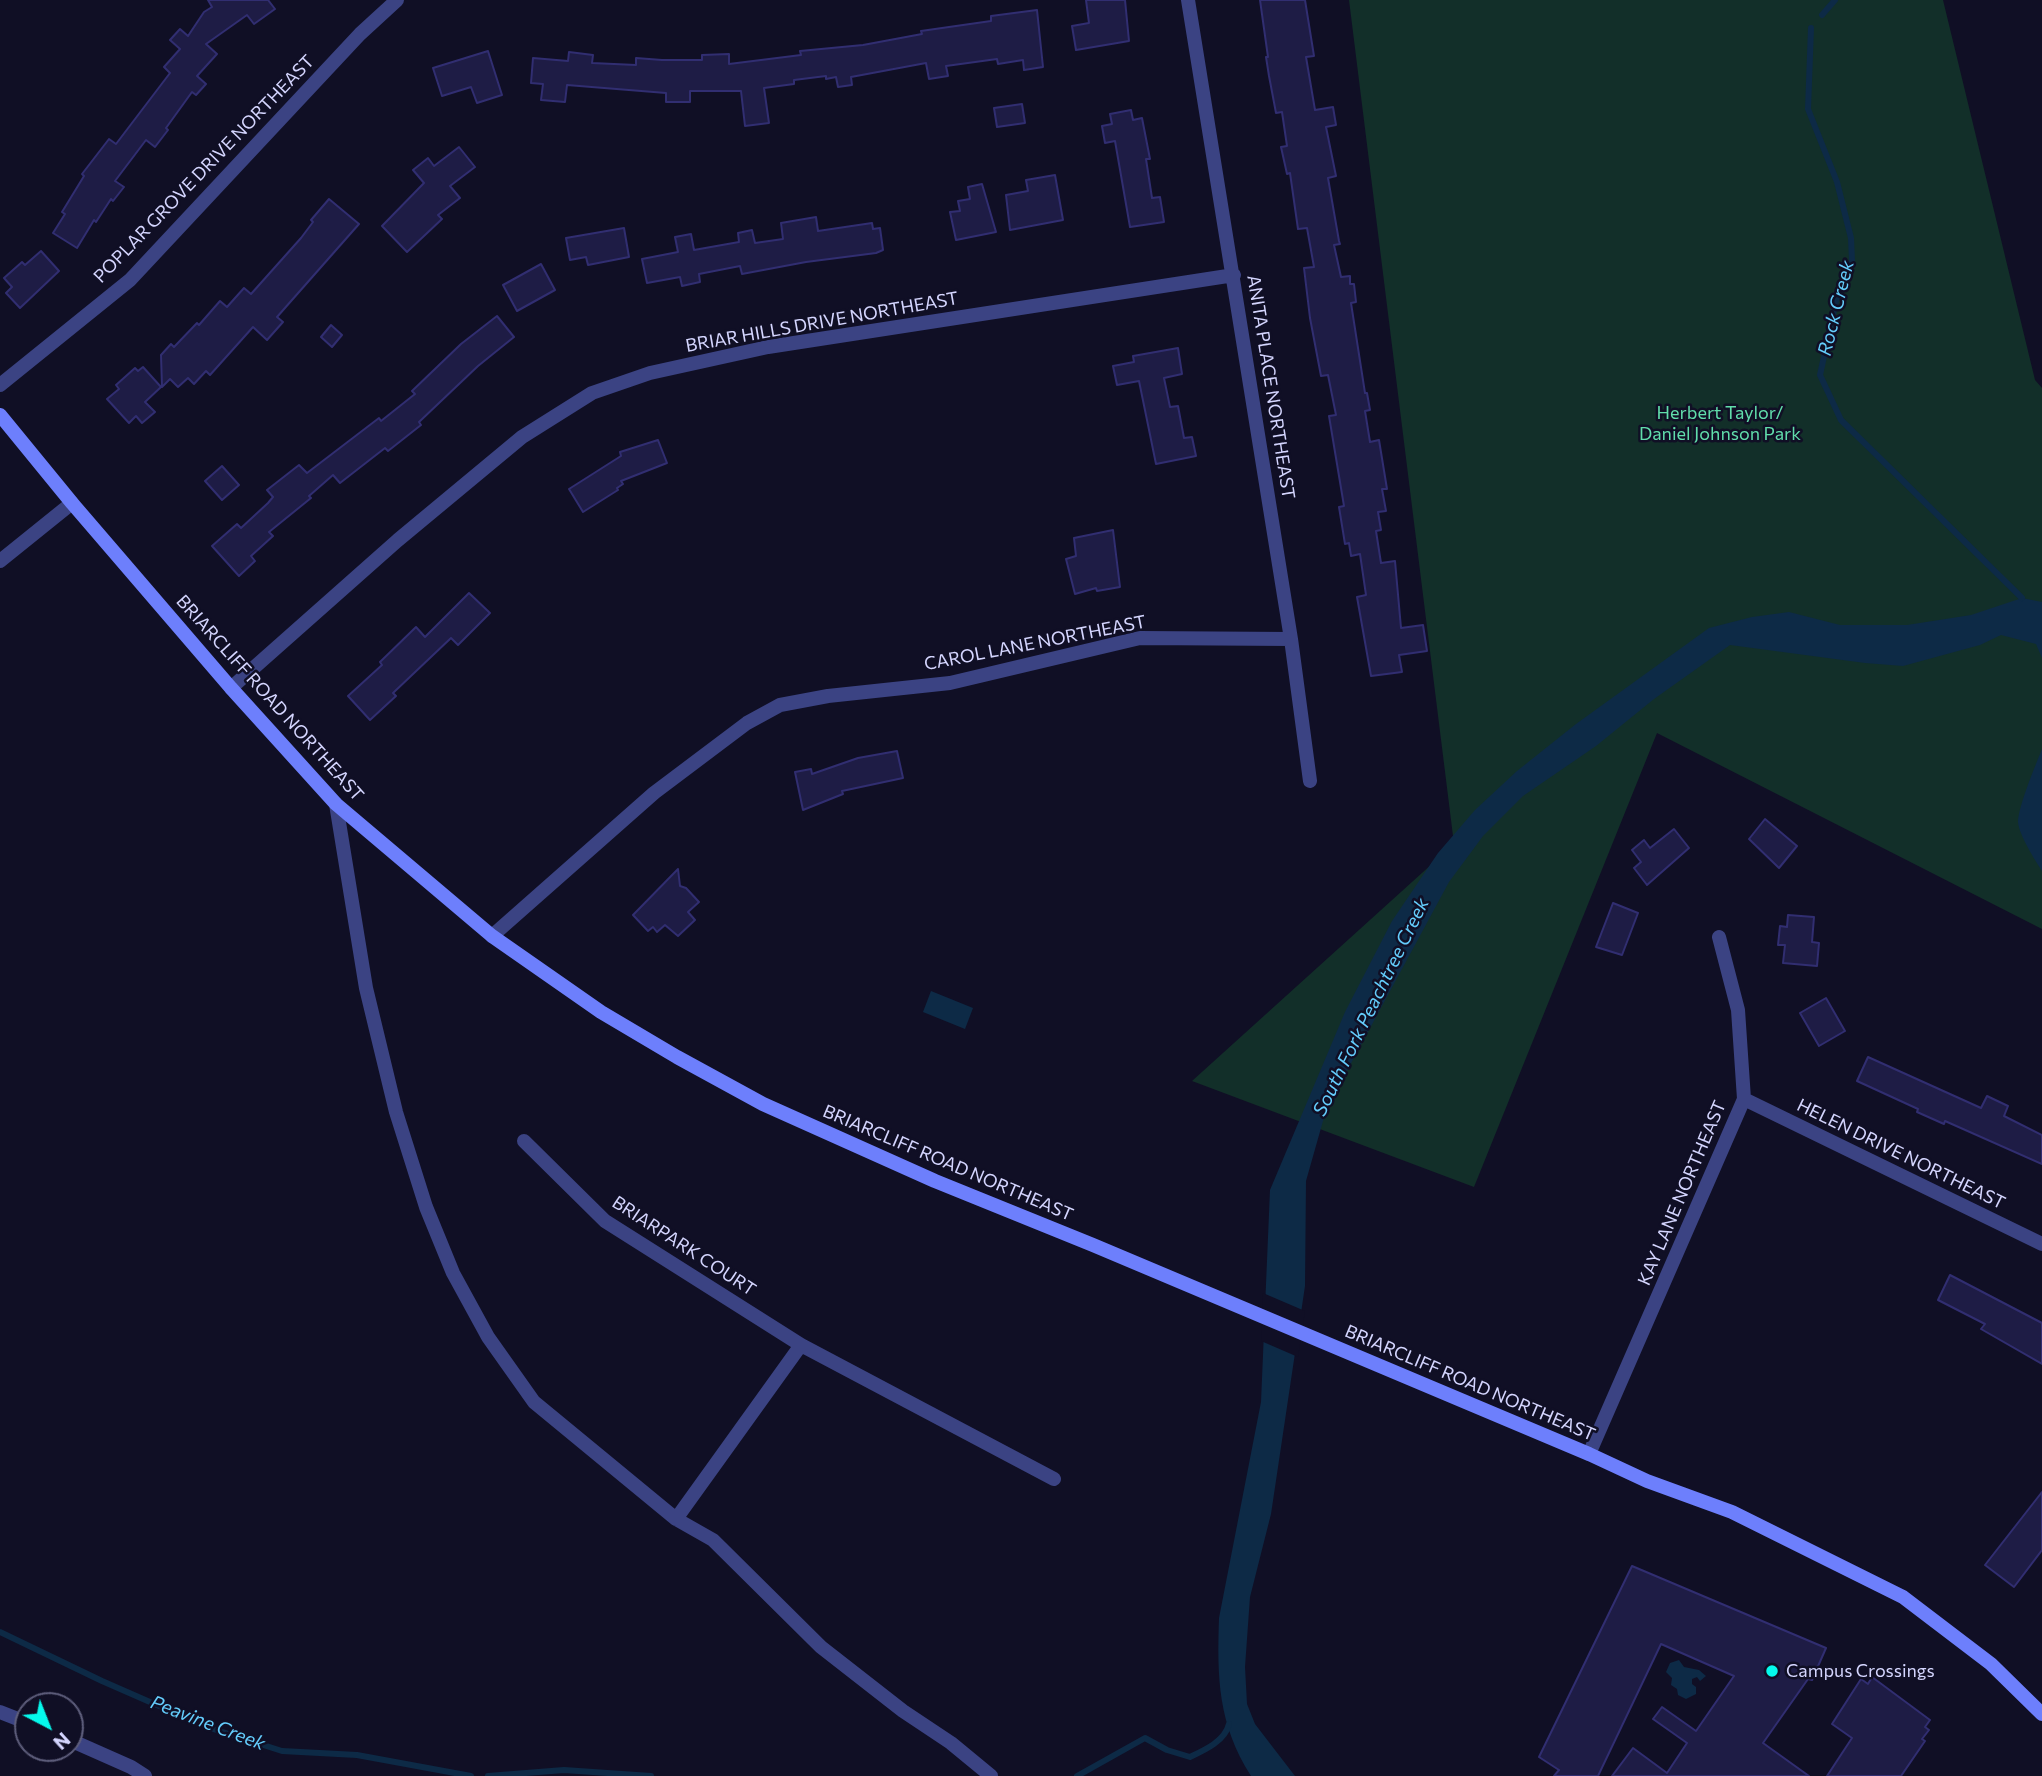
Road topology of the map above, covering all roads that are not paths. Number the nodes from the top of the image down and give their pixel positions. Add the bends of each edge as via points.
1 (397, 0) edge
2 (1188, 0) edge
3 (1234, 275) junction
4 (0, 385) edge
5 (0, 415) edge
6 (72, 503) junction
7 (0, 561) edge
8 (1291, 639) junction
9 (231, 688) junction
10 (1310, 780) dead end
11 (335, 804) junction
12 (492, 936) junction
13 (1719, 937) dead end
14 (1744, 1099) junction
15 (524, 1141) dead end
16 (2042, 1244) edge
17 (801, 1345) junction
18 (1589, 1454) junction
19 (1054, 1479) dead end
20 (676, 1518) junction
21 (2042, 1714) edge
22 (84, 1746) edge
23 (145, 1776) edge
24 (990, 1776) edge

1 - 4 street, POPLAR GROVE DRIVE NORTHEAST via 130,280
2 - 3 street, ANITA PLACE NORTHEAST
3 - 8 street, ANITA PLACE NORTHEAST
3 - 9 street, BRIAR HILLS DRIVE NORTHEAST via 768,347 650,373 592,393 522,437
5 - 6 main road, BRIARCLIFF ROAD NORTHEAST
6 - 7 street
6 - 9 main road, BRIARCLIFF ROAD NORTHEAST
8 - 10 street, ANITA PLACE NORTHEAST
8 - 12 street, CAROL LANE NORTHEAST via 1140,638 950,683 780,705 747,723 654,793
9 - 11 main road, BRIARCLIFF ROAD NORTHEAST
11 - 12 main road, BRIARCLIFF ROAD NORTHEAST
11 - 20 street via 366,988 396,1112 453,1273 488,1337 534,1402
12 - 18 main road, BRIARCLIFF ROAD NORTHEAST via 601,1012 763,1104 935,1181
13 - 14 street, KAY LANE NORTHEAST via 1738,1010
14 - 16 street, HELEN DRIVE NORTHEAST
14 - 18 street, KAY LANE NORTHEAST
15 - 17 street, BRIARPARK COURT via 605,1220
17 - 19 street, BRIARPARK COURT
17 - 20 street
18 - 21 main road, BRIARCLIFF ROAD NORTHEAST via 1732,1512 1903,1597 1991,1664
20 - 24 street via 713,1540 821,1647
22 - 23 street

